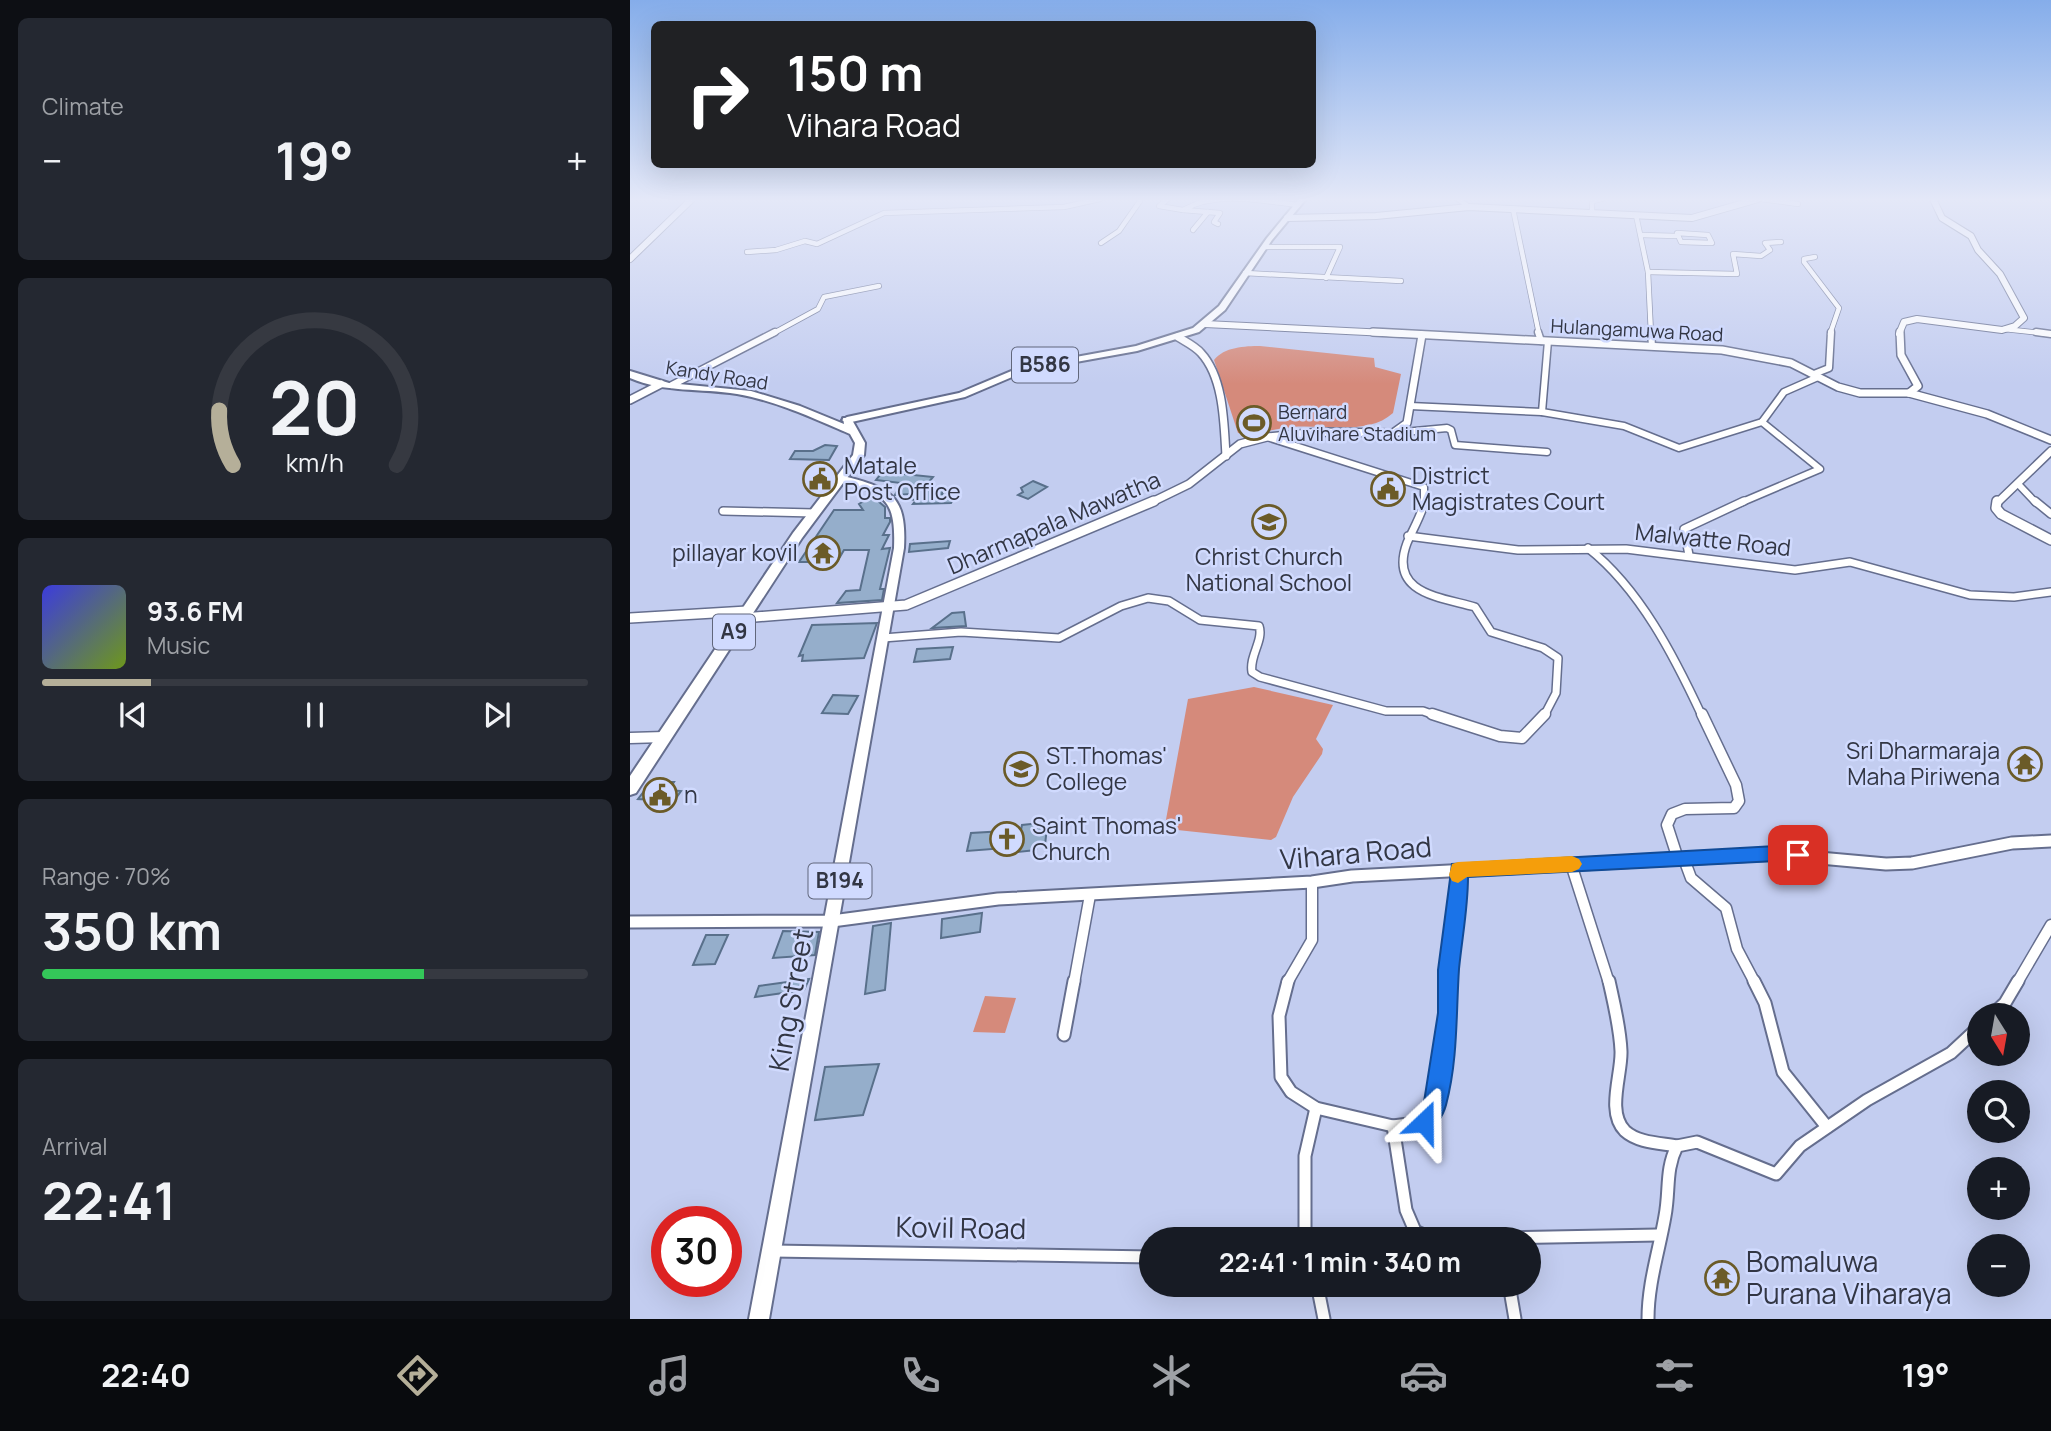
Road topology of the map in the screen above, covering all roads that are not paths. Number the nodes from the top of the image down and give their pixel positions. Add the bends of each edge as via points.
1 (1254, 261) edge
2 (1333, 261) edge
3 (1523, 261) edge
4 (1646, 261) edge
5 (1735, 261) edge
6 (1804, 261) edge
7 (1988, 261) edge
8 (1648, 272) junction
9 (1245, 273) junction
10 (1326, 278) junction
11 (1401, 281) dead end
12 (878, 286) dead end
13 (1205, 324) junction
14 (2004, 328) junction
15 (2051, 334) edge
16 (1422, 335) junction
17 (1178, 337) junction
18 (1545, 341) junction
19 (1652, 346) junction
20 (630, 374) edge
21 (1816, 375) junction
22 (666, 384) junction
23 (1909, 393) junction
24 (630, 400) edge
25 (1410, 406) junction
26 (1542, 412) junction
27 (840, 419) junction
28 (1762, 422) junction
29 (1393, 433) junction
30 (1267, 438) junction
31 (2051, 440) edge
32 (2051, 451) edge
33 (1547, 452) dead end
34 (1226, 456) junction
35 (840, 478) junction
36 (2020, 485) junction
37 (723, 511) dead end
38 (814, 513) junction
39 (2051, 514) edge
40 (1408, 536) junction
41 (2051, 540) edge
42 (1588, 548) junction
43 (1689, 555) junction
44 (2051, 592) edge
45 (889, 608) junction
46 (745, 614) junction
47 (630, 618) edge
48 (883, 638) junction
49 (630, 737) edge
50 (664, 737) junction
51 (630, 789) edge
52 (2051, 841) edge
53 (1681, 859) junction
54 (1571, 864) junction
55 (1458, 870) junction
56 (1312, 882) junction
57 (1090, 895) junction
58 (832, 921) junction
59 (630, 922) edge
60 (2051, 925) edge
61 (2005, 1003) edge
62 (1064, 1035) dead end
63 (1967, 1038) edge
64 (1316, 1108) junction
65 (1392, 1126) junction
66 (1827, 1127) junction
67 (1677, 1146) junction
68 (1304, 1227) edge
69 (1413, 1227) edge
70 (1658, 1235) junction
71 (1541, 1236) edge
72 (770, 1251) junction
73 (1139, 1257) edge
74 (1320, 1297) edge
75 (1511, 1297) edge
76 (759, 1319) edge
77 (1324, 1319) edge
78 (1515, 1319) edge
79 (1648, 1319) edge

1 - 9 main road
2 - 10 street
3 - 18 street via 1533,317
4 - 8 street
5 - 8 street via 1737,274
6 - 21 street via 1839,308 1830,334 1829,368
7 - 14 street via 2024,318
8 - 19 street
9 - 10 street
9 - 13 main road via 1222,308
10 - 11 street
12 - 22 street via 824,297 818,309 729,358
13 - 16 street, Hulangamuwa Road
13 - 17 main road
14 - 15 street
14 - 23 street via 1927,319 1904,322 1897,334 1897,347 1918,386
16 - 18 street, Hulangamuwa Road
16 - 25 street
17 - 27 main road, B586 via 1031,367 970,393
17 - 34 street via 1206,361 1225,415
18 - 19 street, Hulangamuwa Road
18 - 26 street
19 - 21 street, Hulangamuwa Road via 1752,354 1791,363
20 - 22 highway, Kandy Road / A9
21 - 23 street, Hulangamuwa Road via 1860,393
21 - 28 street via 1774,397
22 - 24 street
22 - 27 highway, Kandy Road / A9 via 749,394
23 - 31 street, Hulangamuwa Road via 1987,414
25 - 26 street
25 - 29 street via 1407,423
26 - 28 street via 1624,426 1679,448
27 - 35 highway, Kandy Road / A9 via 860,443
28 - 43 street via 1820,469 1693,523 1684,529
29 - 30 street, Dharmapala Mawatha via 1320,432
29 - 33 street via 1447,428 1455,446
30 - 34 street, Dharmapala Mawatha via 1240,444
30 - 40 street via 1424,487 1427,498
32 - 36 street via 2027,472
34 - 45 street, Dharmapala Mawatha via 1162,498 942,592
35 - 38 highway, A9
35 - 45 main road, King Street / B194 via 884,495 901,513
36 - 39 street
36 - 41 street via 1997,501 1996,508
37 - 38 street
38 - 46 highway, A9
40 - 42 street, Malwatte Road via 1518,550
40 - 48 street via 1404,568 1411,584 1475,607 1491,632 1543,648 1558,658 1561,679 1554,701 1542,722 1522,738 1500,736 1423,711 1386,711 1260,677 1250,665 1259,626 1246,621 1201,621 1174,602 1161,599 1112,609 1074,634 1059,638 961,632
42 - 43 street, Malwatte Road
42 - 53 street via 1612,567 1674,657 1736,785 1740,801 1734,808 1685,809 1672,814 1667,825
43 - 44 street, Malwatte Road via 1795,570 1850,562 1970,595 2014,597
45 - 46 street, Dharmapala Mawatha
45 - 48 main road, King Street / B194
46 - 47 street, Dharmapala Mawatha
46 - 50 highway, A9
48 - 58 main road, King Street / B194
49 - 50 street
50 - 51 highway, A9
52 - 53 street, Vihara Road via 2012,843 1912,863 1776,854
53 - 54 street, Vihara Road
53 - 66 street via 1691,878 1726,908 1737,949 1765,1003 1783,1072
54 - 55 street, Vihara Road
54 - 67 street via 1615,1013 1621,1053 1617,1097 1622,1126 1630,1136
55 - 56 street, Vihara Road
55 - 65 street via 1448,1013 1435,1105 1424,1122
56 - 57 street, Vihara Road
56 - 64 street via 1312,940 1285,987 1279,1016 1282,1077 1290,1092
57 - 58 street, Vihara Road via 998,899
57 - 62 street
58 - 59 street, Vihara Road
58 - 72 main road, King Street / B194
60 - 61 street
63 - 66 street via 1951,1053
64 - 65 street
64 - 68 street via 1309,1127 1302,1187
65 - 69 street via 1405,1210
66 - 67 street via 1800,1146 1776,1174 1697,1142
67 - 70 street via 1665,1167 1665,1218
70 - 71 street
70 - 79 street via 1647,1287
72 - 73 street, Kovil Road
72 - 76 main road, King Street / B194
74 - 77 street
75 - 78 street

